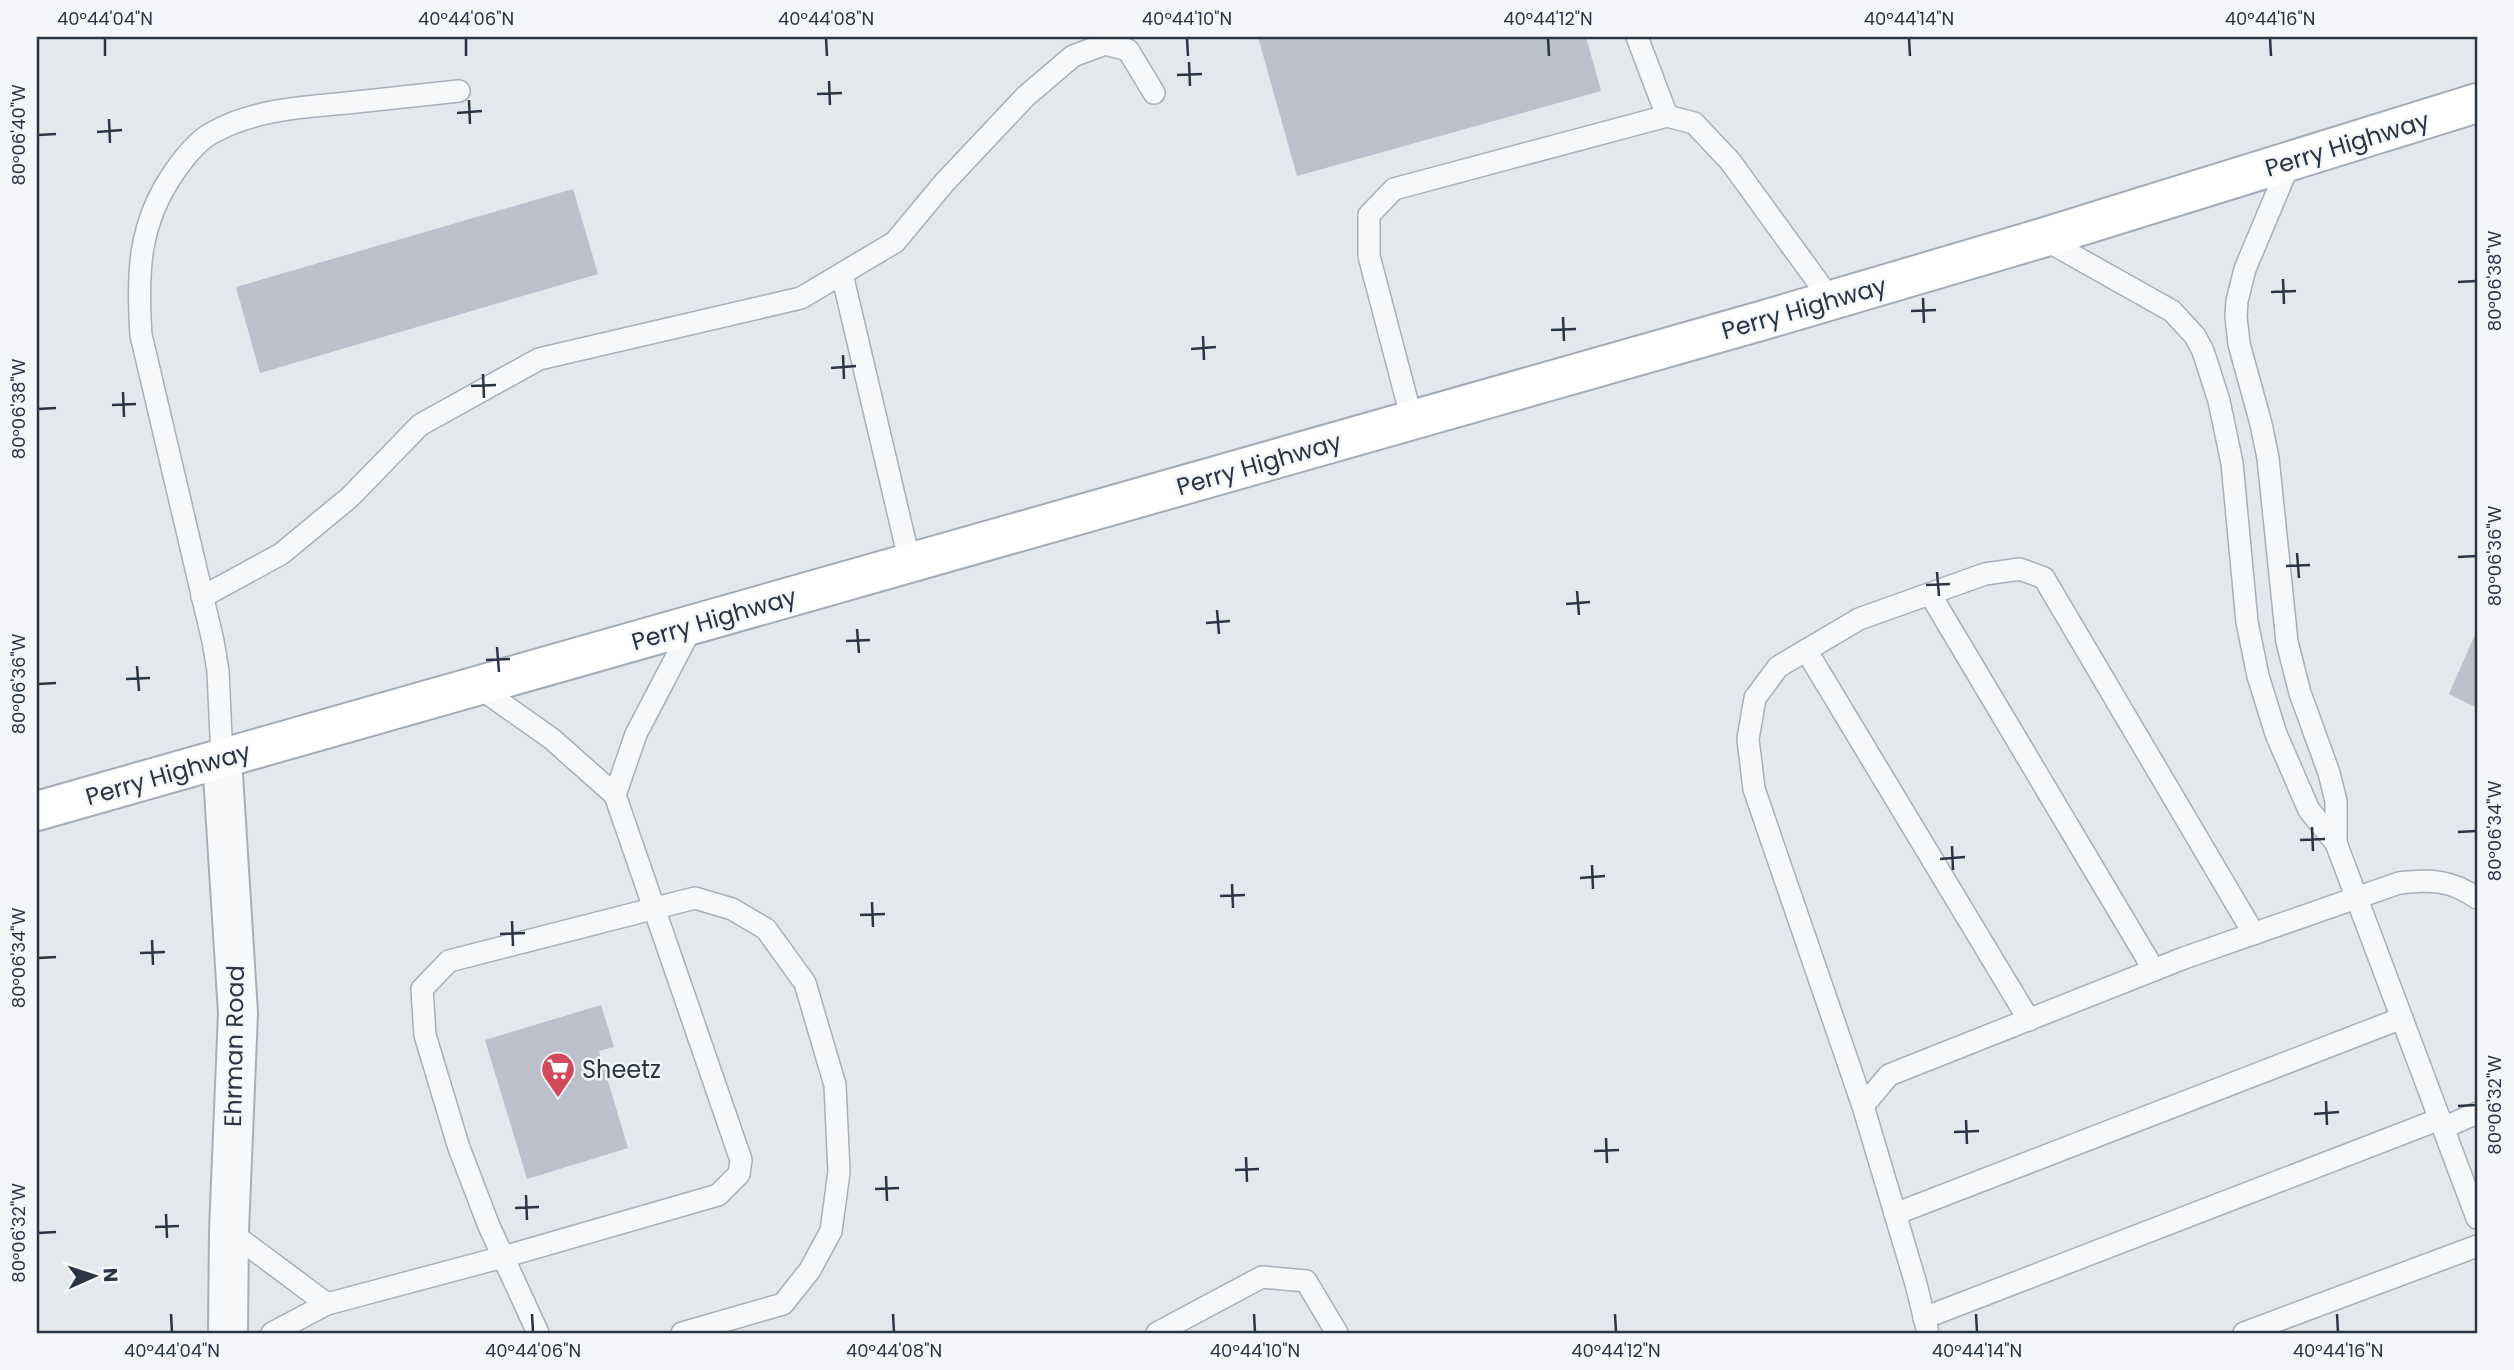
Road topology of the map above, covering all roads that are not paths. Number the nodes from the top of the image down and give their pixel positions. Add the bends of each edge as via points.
1 (1637, 37) edge
2 (459, 91) dead end
3 (1154, 93) dead end
4 (2477, 103) edge
5 (1667, 116) junction
6 (2290, 162) junction
7 (2042, 238) junction
8 (842, 274) junction
9 (1831, 300) junction
10 (1412, 420) junction
11 (910, 563) junction
12 (1930, 594) junction
13 (202, 597) junction
14 (693, 625) junction
15 (1806, 650) junction
16 (477, 687) junction
17 (222, 759) junction
18 (615, 795) junction
19 (37, 811) edge
20 (2336, 843) junction
21 (2357, 898) junction
22 (2477, 898) edge
23 (653, 908) junction
24 (2254, 934) junction
25 (2154, 970) junction
26 (2402, 1018) junction
27 (2029, 1020) junction
28 (1863, 1106) junction
29 (2477, 1113) edge
30 (2442, 1123) junction
31 (1895, 1214) junction
32 (2477, 1218) edge
33 (229, 1231) junction
34 (2477, 1246) edge
35 (503, 1257) junction
36 (327, 1304) junction
37 (1926, 1326) edge
38 (228, 1333) edge
39 (272, 1333) edge
40 (538, 1333) edge
41 (682, 1333) edge
42 (1157, 1333) edge
43 (1337, 1333) edge
44 (2244, 1333) edge

1 - 5 lane
2 - 13 lane via 288,109 246,118 210,134 184,158 160,192 145,236 138,283 141,335
3 - 8 lane via 1128,50 1105,44 1073,56 1026,96 895,243
4 - 6 main road, Perry Highway
5 - 9 lane via 1694,123 1730,161
5 - 10 lane via 1394,189 1369,215 1369,256
6 - 7 main road, Perry Highway
6 - 20 lane via 2245,269 2236,317 2268,458 2287,642 2336,801
7 - 9 main road, Perry Highway
7 - 20 lane via 2172,312 2203,351 2231,453 2247,622 2258,676 2309,810
8 - 11 lane
8 - 13 lane via 801,298 540,359 420,425 350,497 281,554
9 - 10 main road, Perry Highway
10 - 11 main road, Perry Highway
11 - 14 main road, Perry Highway
12 - 15 lane via 1859,619
12 - 24 lane via 1985,574 2020,569 2044,578
12 - 25 lane
13 - 17 lane via 218,671
14 - 16 main road, Perry Highway
14 - 18 lane via 636,734
15 - 27 lane
15 - 28 lane via 1778,667 1755,698 1748,739 1754,789
16 - 17 main road, Perry Highway
16 - 18 lane via 552,739
17 - 19 main road, Perry Highway
17 - 33 street, Ehrman Road via 238,1000
18 - 23 lane
20 - 21 lane
21 - 22 lane via 2419,881 2444,882
21 - 24 lane
21 - 26 lane
23 - 35 lane via 449,961 422,989 425,1035 459,1148
23 - 35 lane via 741,1160 739,1174 718,1195
23 - 41 lane via 695,898 732,909 766,929 805,983 835,1085 839,1172 831,1231 810,1270 783,1304
24 - 25 lane
25 - 27 lane
26 - 30 lane
26 - 31 lane
27 - 28 lane via 1889,1075
28 - 31 lane
29 - 30 lane
30 - 32 lane
30 - 37 lane
31 - 37 lane
33 - 36 lane
33 - 38 street, Ehrman Road
34 - 44 lane
35 - 36 lane
35 - 40 lane
36 - 39 lane
42 - 43 lane via 1262,1278 1306,1281

